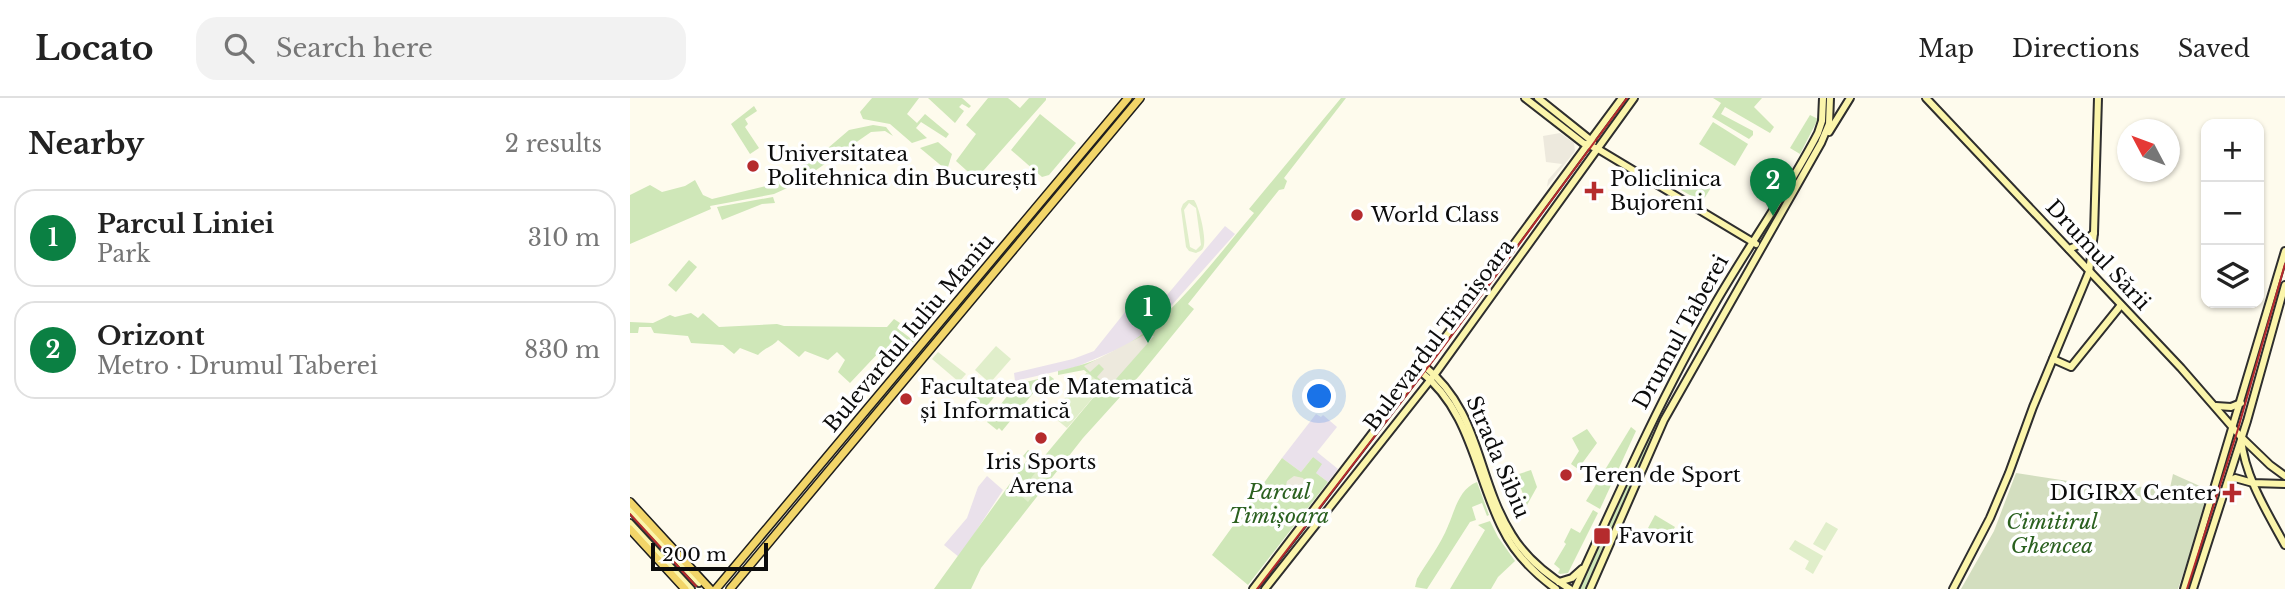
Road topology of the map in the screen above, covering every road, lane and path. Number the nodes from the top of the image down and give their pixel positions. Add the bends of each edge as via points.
1 (1140, 98) edge
2 (1525, 98) edge
3 (1538, 98) edge
4 (1622, 98) edge
5 (1634, 98) edge
6 (1824, 98) edge
7 (1830, 98) edge
8 (1926, 98) edge
9 (2098, 98) edge
10 (1849, 99) edge
11 (1126, 100) edge
12 (1131, 109) junction
13 (1827, 113) junction
14 (1574, 136) junction
15 (1589, 142) junction
16 (1598, 149) junction
17 (1815, 155) junction
18 (1579, 156) junction
19 (1788, 183) junction
20 (1796, 188) junction
21 (2094, 233) junction
22 (1752, 242) junction
23 (1761, 247) junction
24 (2069, 250) junction
25 (2285, 251) edge
26 (2090, 272) junction
27 (2285, 285) edge
28 (2121, 304) junction
29 (2053, 359) junction
30 (1422, 368) junction
31 (1433, 376) junction
32 (2241, 402) junction
33 (2215, 406) junction
34 (2234, 427) junction
35 (1649, 428) junction
36 (1658, 432) junction
37 (2241, 437) junction
38 (1364, 443) junction
39 (1374, 450) junction
40 (2285, 476) edge
41 (2226, 483) junction
42 (2253, 483) junction
43 (2285, 484) edge
44 (630, 502) edge
45 (630, 509) edge
46 (1312, 511) junction
47 (1321, 517) junction
48 (631, 526) edge
49 (2285, 545) edge
50 (1586, 565) junction
51 (726, 579) junction
52 (702, 583) junction
53 (1557, 585) edge
54 (731, 588) edge
55 (685, 589) edge
56 (691, 589) edge
57 (710, 589) edge
58 (716, 589) edge
59 (1253, 589) edge
60 (1265, 589) edge
61 (1572, 589) edge
62 (1590, 589) edge
63 (1953, 589) edge
64 (2184, 589) edge
65 (2193, 589) edge

1 - 12 main road, Bulevardul Iuliu Maniu
2 - 14 main road
3 - 15 main road
4 - 15 main road, Bulevardul Timișoara
5 - 16 main road, Bulevardul Timișoara
6 - 13 main road, Drumul Taberei
7 - 13 main road, Drumul Taberei
8 - 24 main road, Drumul Sării
9 - 21 main road
10 - 13 main road
10 - 17 main road
11 - 12 main road
11 - 51 main road, Bulevardul Iuliu Maniu
12 - 54 main road, Bulevardul Iuliu Maniu
13 - 17 main road, Drumul Taberei via 1826,131
13 - 19 main road, Drumul Taberei
14 - 15 main road
14 - 18 main road
15 - 16 main road
15 - 18 main road, Bulevardul Timișoara
16 - 22 main road
16 - 31 main road, Bulevardul Timișoara
17 - 20 main road, Drumul Taberei
18 - 30 main road, Bulevardul Timișoara
19 - 20 main road
19 - 22 main road, Drumul Taberei
20 - 23 main road, Drumul Taberei
21 - 24 main road
21 - 26 main road
22 - 23 main road
22 - 35 main road, Drumul Taberei
23 - 36 main road, Drumul Taberei
24 - 26 main road, Drumul Sării
25 - 32 main road
26 - 28 main road, Drumul Sării
26 - 29 main road
27 - 37 main road
28 - 29 main road via 2071,368
28 - 33 main road, Drumul Sării
29 - 63 main road via 1990,518
30 - 31 main road, Strada Sibiu
30 - 38 main road, Bulevardul Timișoara
31 - 39 main road, Bulevardul Timișoara
31 - 53 main road, Strada Sibiu via 1460,418 1510,544 1531,568
32 - 33 main road
32 - 34 main road
33 - 34 main road, Drumul Sării
34 - 37 main road, Drumul Sării
34 - 64 main road
35 - 36 main road
35 - 50 main road, Drumul Taberei
36 - 62 main road, Drumul Taberei
37 - 40 main road
37 - 41 main road
37 - 42 main road
38 - 39 main road
38 - 46 main road, Bulevardul Timișoara
39 - 47 main road, Bulevardul Timișoara
41 - 42 main road via 2235,478
41 - 65 main road
42 - 43 main road
42 - 49 main road
44 - 52 main road
45 - 52 main road
46 - 47 main road
46 - 59 main road, Bulevardul Timișoara
47 - 60 main road, Bulevardul Timișoara
48 - 55 main road
48 - 56 main road
50 - 53 main road
50 - 61 main road, Drumul Taberei
51 - 52 main road
51 - 58 main road, Bulevardul Iuliu Maniu
52 - 57 main road
53 - 61 main road, Strada Sibiu

